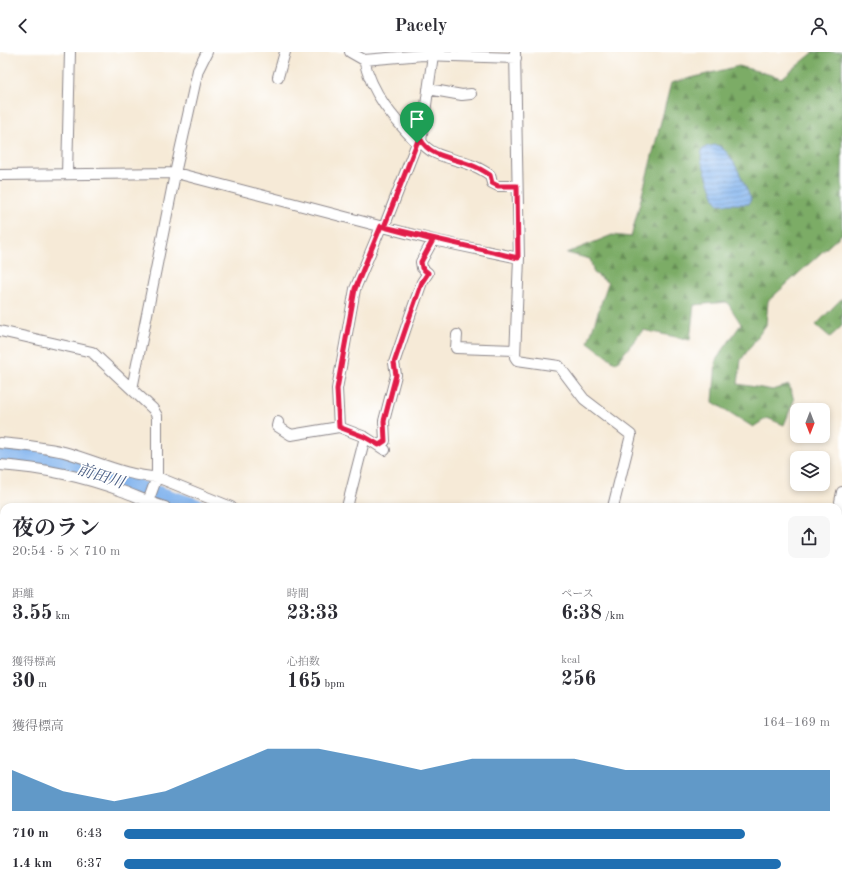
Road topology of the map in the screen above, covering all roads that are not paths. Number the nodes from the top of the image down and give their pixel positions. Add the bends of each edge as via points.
1 (70, 52) edge
2 (207, 52) edge
3 (285, 52) edge
4 (350, 52) edge
5 (433, 55) junction
6 (515, 55) edge
7 (364, 60) junction
8 (278, 77) dead end
9 (428, 90) junction
10 (471, 94) dead end
11 (419, 142) junction
12 (176, 173) junction
13 (0, 174) edge
14 (67, 174) junction
15 (517, 186) junction
16 (382, 227) junction
17 (433, 240) junction
18 (518, 258) junction
19 (0, 331) edge
20 (457, 335) dead end
21 (515, 350) junction
22 (132, 389) junction
23 (278, 422) dead end
24 (339, 427) junction
25 (365, 437) junction
26 (0, 443) edge
27 (0, 465) edge
28 (156, 479) junction
29 (842, 492) edge
30 (143, 503) edge
31 (148, 503) edge
32 (221, 503) edge
33 (348, 503) edge
34 (614, 503) edge
35 (840, 503) edge

1 - 14 street
2 - 12 street via 198,70
3 - 8 street
4 - 7 street
5 - 6 street
5 - 7 street
5 - 9 street
6 - 15 street
7 - 11 street via 378,97 393,118
9 - 10 street
9 - 11 street
11 - 15 street via 445,157 472,165 490,175 492,183 498,186
11 - 16 street
12 - 14 street
12 - 16 street
12 - 22 street
13 - 14 street
15 - 18 street
16 - 17 street
16 - 24 street via 355,289 337,389
17 - 18 street
17 - 25 street via 421,262 422,268 428,273 422,282 394,363 396,375 384,421 385,441 382,448
18 - 21 street
19 - 22 street via 92,352
20 - 21 street via 456,348
21 - 34 street via 517,360 559,366 584,399 631,435
22 - 28 street via 157,416
23 - 24 street via 277,426 291,435
24 - 25 street
25 - 33 street
26 - 28 street via 64,452
27 - 30 street via 57,471 122,491
28 - 31 street
28 - 32 street
29 - 35 street

